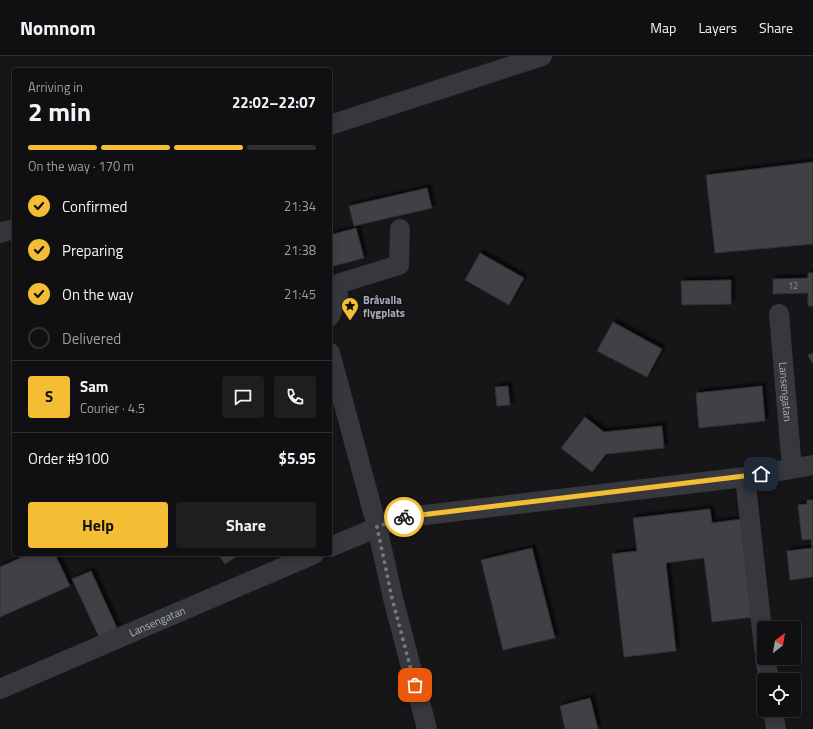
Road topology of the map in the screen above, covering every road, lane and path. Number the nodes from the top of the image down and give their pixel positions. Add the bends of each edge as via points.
1 (542, 56) edge
2 (332, 124) edge
3 (400, 229) dead end
4 (12, 230) edge
5 (0, 233) edge
6 (333, 288) edge
7 (332, 312) edge
8 (779, 314) dead end
9 (332, 360) edge
10 (813, 465) edge
11 (792, 468) junction
12 (745, 477) junction
13 (377, 527) junction
14 (332, 546) edge
15 (309, 556) edge
16 (761, 621) edge
17 (0, 689) edge
18 (774, 717) edge
19 (427, 729) edge
20 (776, 729) edge

1 - 2 street
3 - 6 street via 399,265 334,285
4 - 5 street
6 - 7 street via 338,295
8 - 11 street, Lansengatan
9 - 13 street
10 - 11 street
11 - 12 street
12 - 13 street via 400,518
12 - 16 street
13 - 14 street
13 - 19 street via 392,598
15 - 17 street, Lansengatan
18 - 20 street

